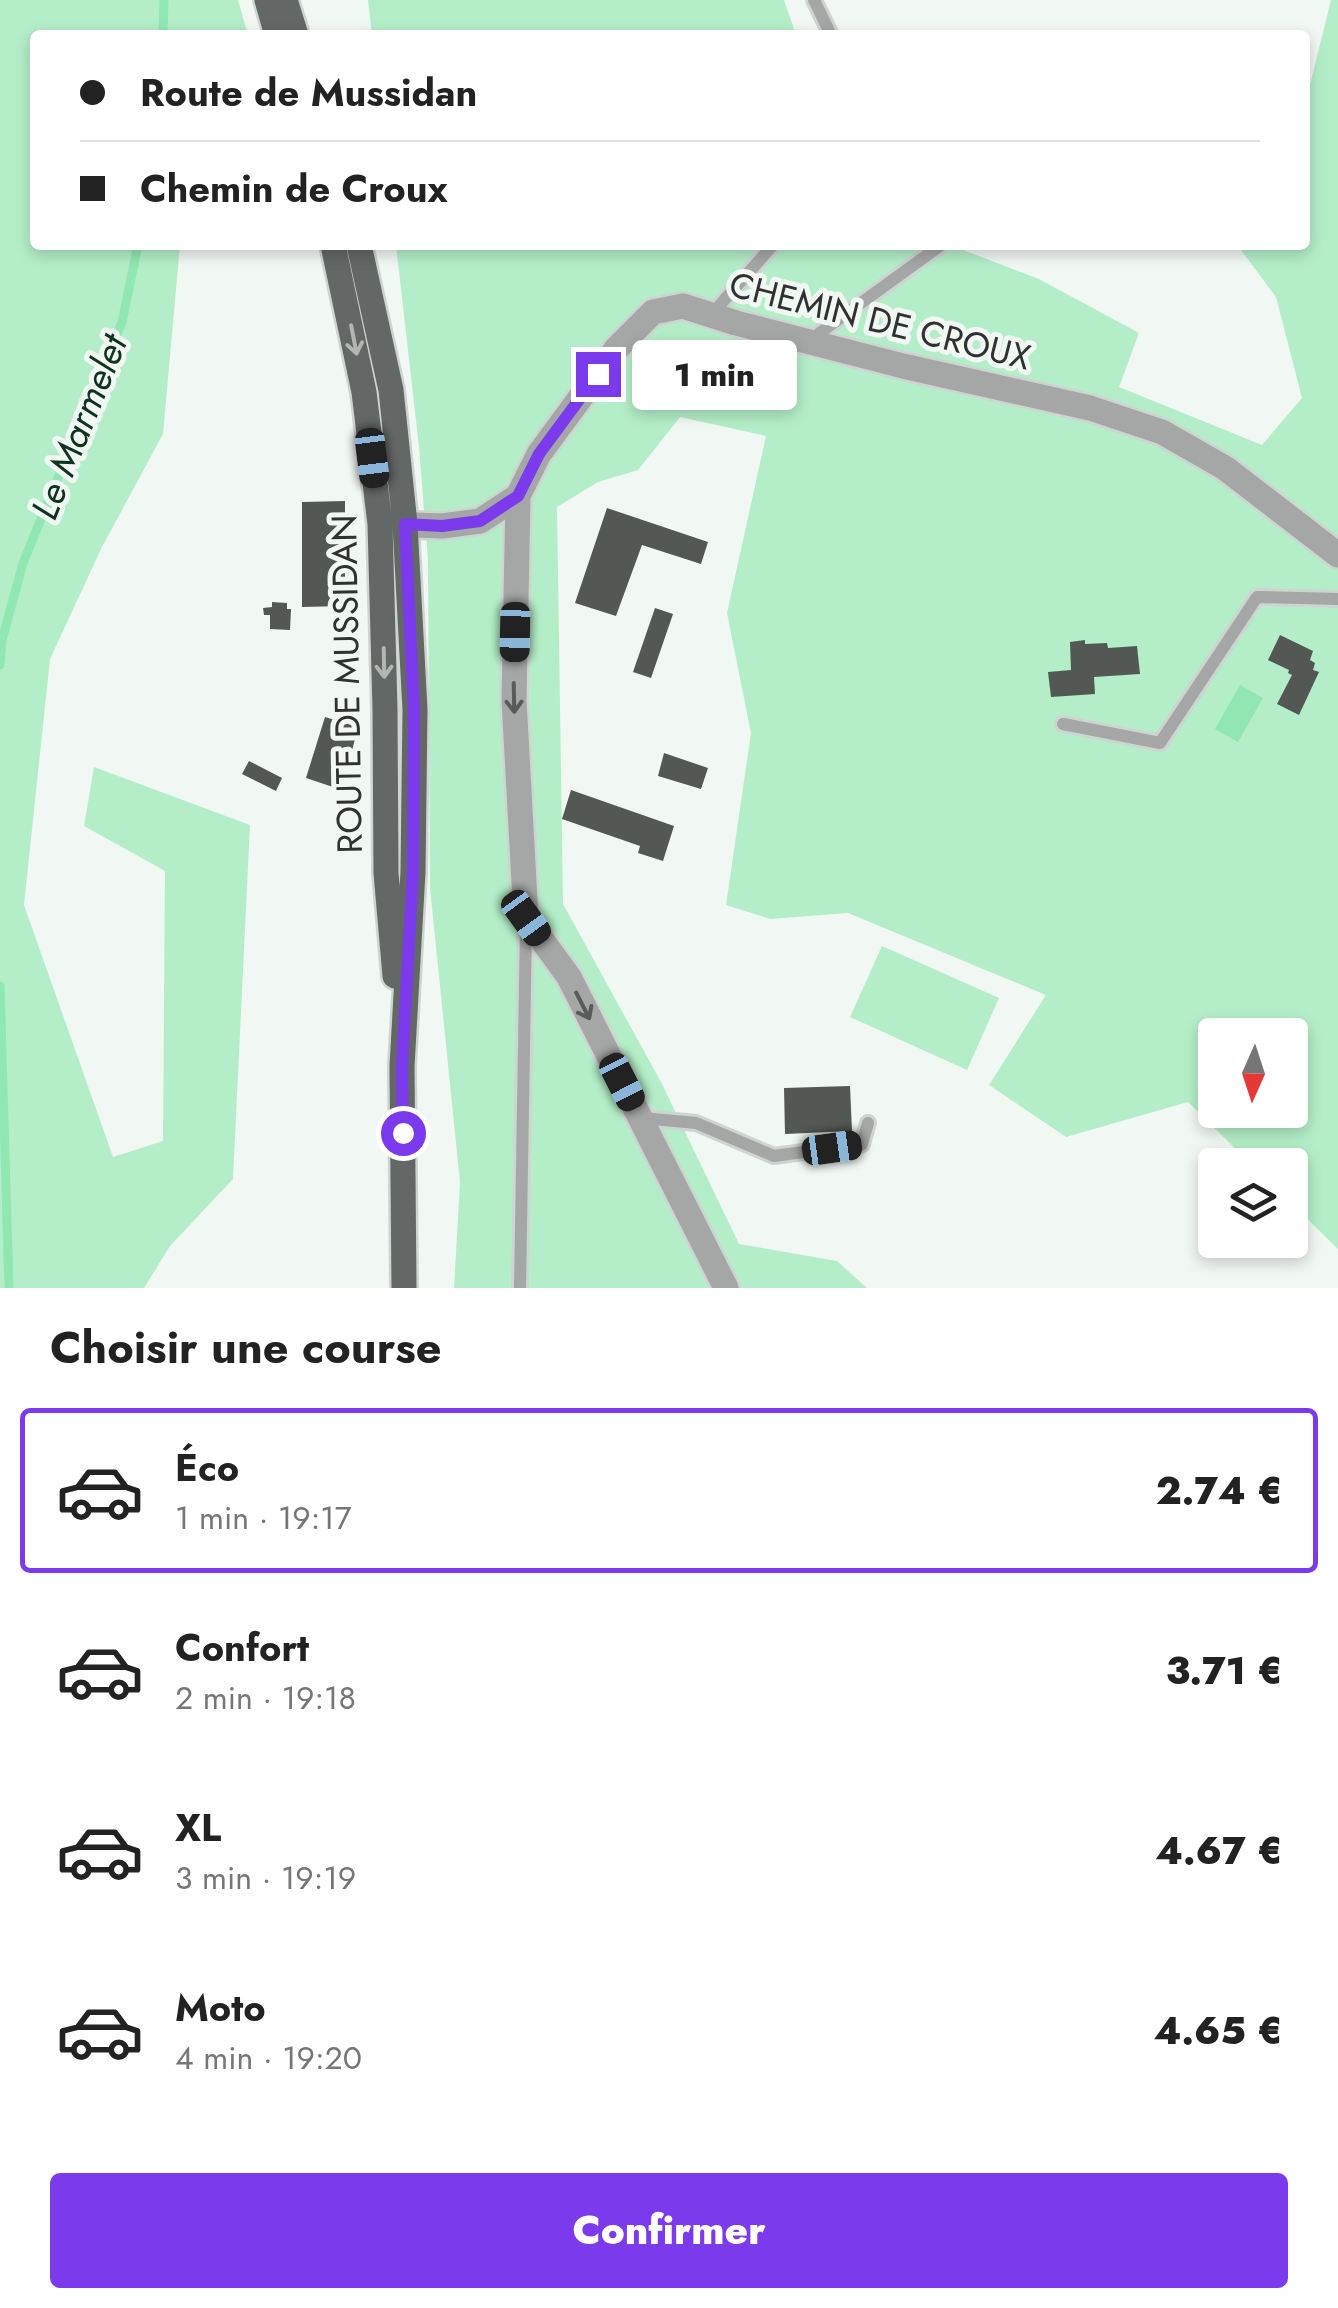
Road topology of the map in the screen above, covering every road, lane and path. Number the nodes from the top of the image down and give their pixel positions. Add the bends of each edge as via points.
1 (267, 0) edge
2 (285, 0) edge
3 (814, 0) edge
4 (276, 30) edge
5 (294, 30) edge
6 (829, 30) edge
7 (335, 250) edge
8 (361, 250) edge
9 (769, 250) edge
10 (934, 250) edge
11 (711, 315) junction
12 (808, 341) junction
13 (518, 496) junction
14 (393, 524) junction
15 (1338, 555) edge
16 (1338, 599) edge
17 (1063, 724) dead end
18 (526, 918) junction
19 (640, 1118) junction
20 (868, 1123) dead end
21 (404, 1288) edge
22 (520, 1288) edge
23 (726, 1288) edge

1 - 4 main road
2 - 5 main road
3 - 6 lane
7 -> 14 main road, ROUTE DE MUSSIDAN
8 - 14 main road, ROUTE DE MUSSIDAN via 391,390
9 - 11 lane
10 - 12 lane
11 - 12 street, CHEMIN DE CROUX
11 - 13 street, CHEMIN DE CROUX via 682,306 654,312 618,348 539,454
12 - 15 street, CHEMIN DE CROUX via 1090,408 1162,432 1225,468
13 - 14 street via 480,521
13 -> 18 street via 514,700
14 - 21 main road, ROUTE DE MUSSIDAN via 386,873 402,1066
16 - 17 lane via 1256,596 1160,743
18 -> 19 street via 569,977
18 - 22 lane
19 - 20 lane via 696,1123 774,1156 862,1144
19 - 23 street

